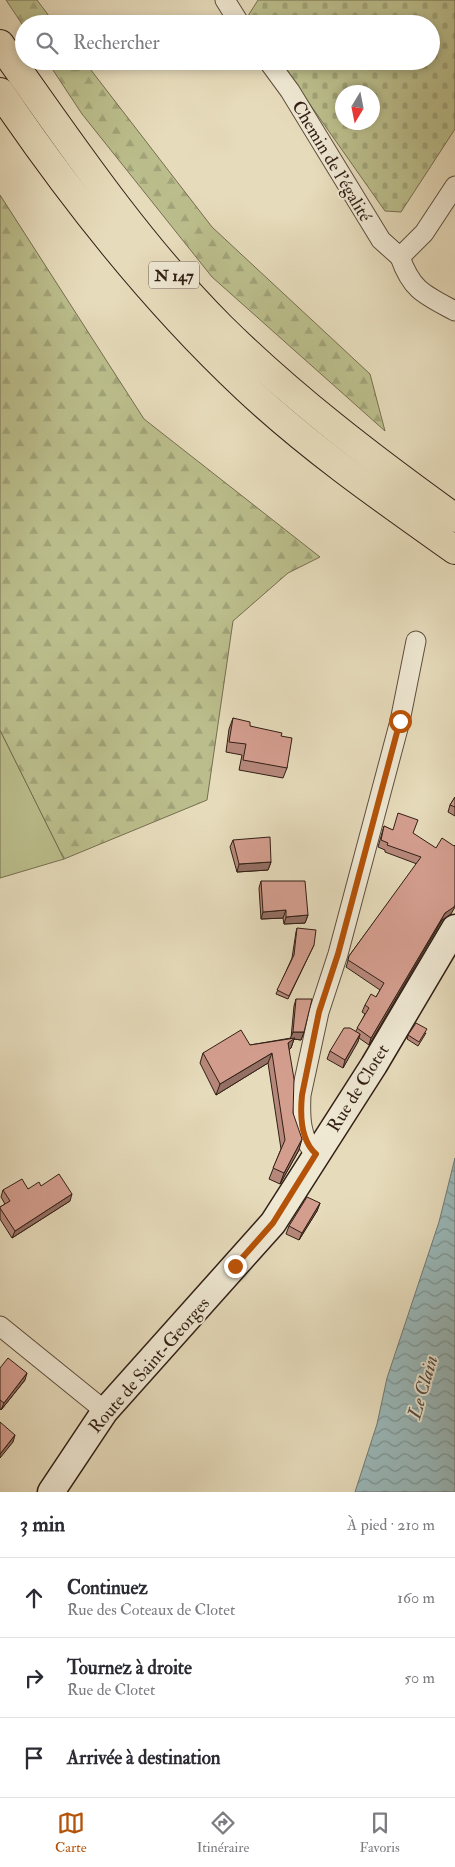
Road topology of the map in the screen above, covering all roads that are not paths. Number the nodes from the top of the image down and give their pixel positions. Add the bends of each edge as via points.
1 (225, 0) edge
2 (234, 15) edge
3 (0, 44) edge
4 (15, 65) edge
5 (19, 70) edge
6 (275, 70) edge
7 (0, 92) edge
8 (455, 186) edge
9 (400, 257) junction
10 (455, 311) edge
11 (455, 518) edge
12 (455, 550) edge
13 (416, 641) dead end
14 (455, 928) edge
15 (316, 1154) junction
16 (235, 1266) joint
17 (0, 1326) edge
18 (105, 1411) junction
19 (51, 1492) edge

1 - 2 street
3 - 4 highway, N 147
5 - 11 highway, N 147 via 100,183 220,326 298,399
6 - 9 street, Chemin de l'égalité via 381,240
7 - 12 highway, N 147 via 120,254 213,355 283,422 359,482
8 - 9 street via 424,233
9 - 10 street via 407,278 422,294
13 - 15 street via 400,721 338,954 319,1012 302,1095 305,1136 309,1148
14 - 15 main road, Rue de Clotet via 374,1065
15 - 16 main road, Rue de Clotet via 273,1223
16 - 18 main road, Route de Saint-Georges
17 - 18 street
18 - 19 main road, Route de Saint-Georges

